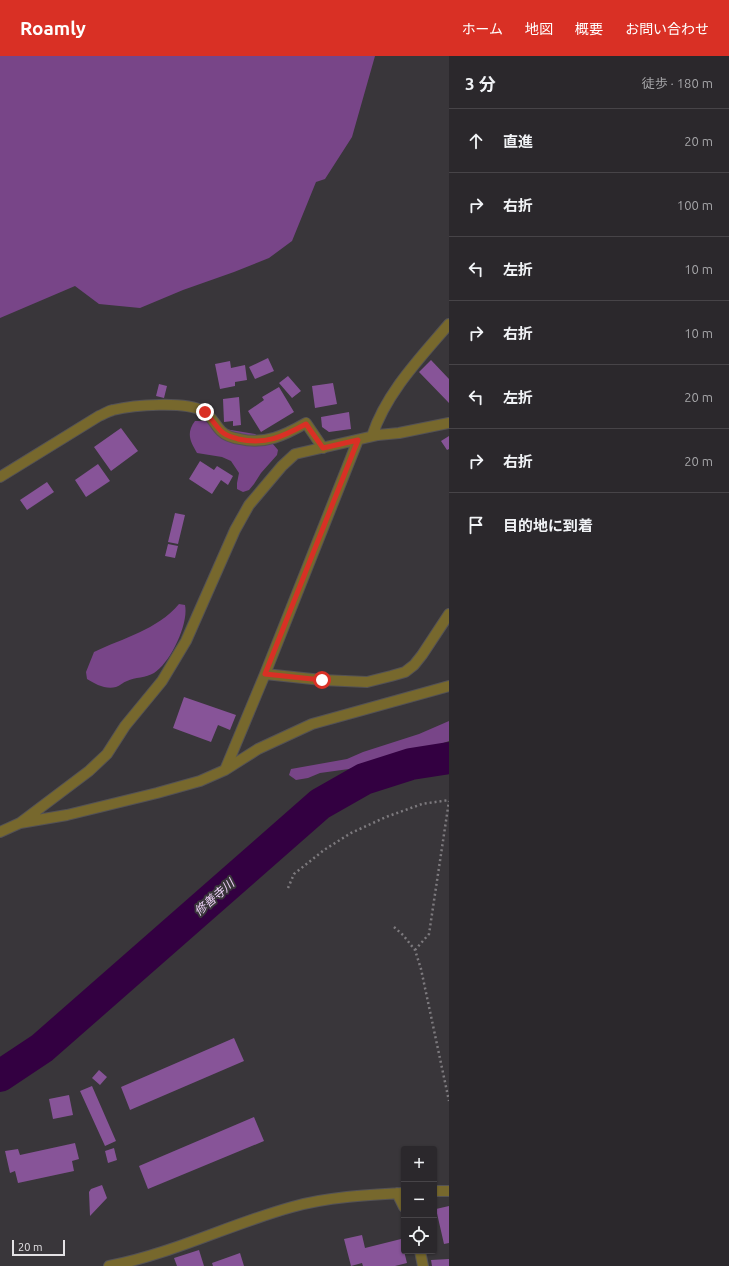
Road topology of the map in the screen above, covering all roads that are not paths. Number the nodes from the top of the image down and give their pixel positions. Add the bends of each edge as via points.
1 (449, 324) edge
2 (449, 423) edge
3 (372, 436) junction
4 (358, 440) junction
5 (323, 448) junction
6 (0, 477) edge
7 (448, 617) edge
8 (265, 674) junction
9 (449, 686) edge
10 (225, 770) junction
11 (20, 823) junction
12 (0, 832) edge
13 (437, 1191) edge
14 (449, 1191) edge
15 (400, 1193) edge
16 (421, 1254) edge
17 (108, 1266) edge
18 (423, 1266) edge

1 - 3 street via 398,386
2 - 3 street
3 - 4 street
4 - 5 street
4 - 8 street
5 - 6 street via 306,424 288,434 263,442 246,441 222,432 205,412 197,408 186,405 139,406 113,410 99,416
5 - 11 street via 295,454 249,504 186,641 162,681 106,754 89,771
7 - 8 street via 422,655 405,672 367,682
8 - 10 street
9 - 10 street via 312,724 258,749
10 - 11 street via 200,781 157,793 67,815
11 - 12 street
13 - 14 street
15 - 17 street via 329,1200 291,1208 151,1255
16 - 18 street

